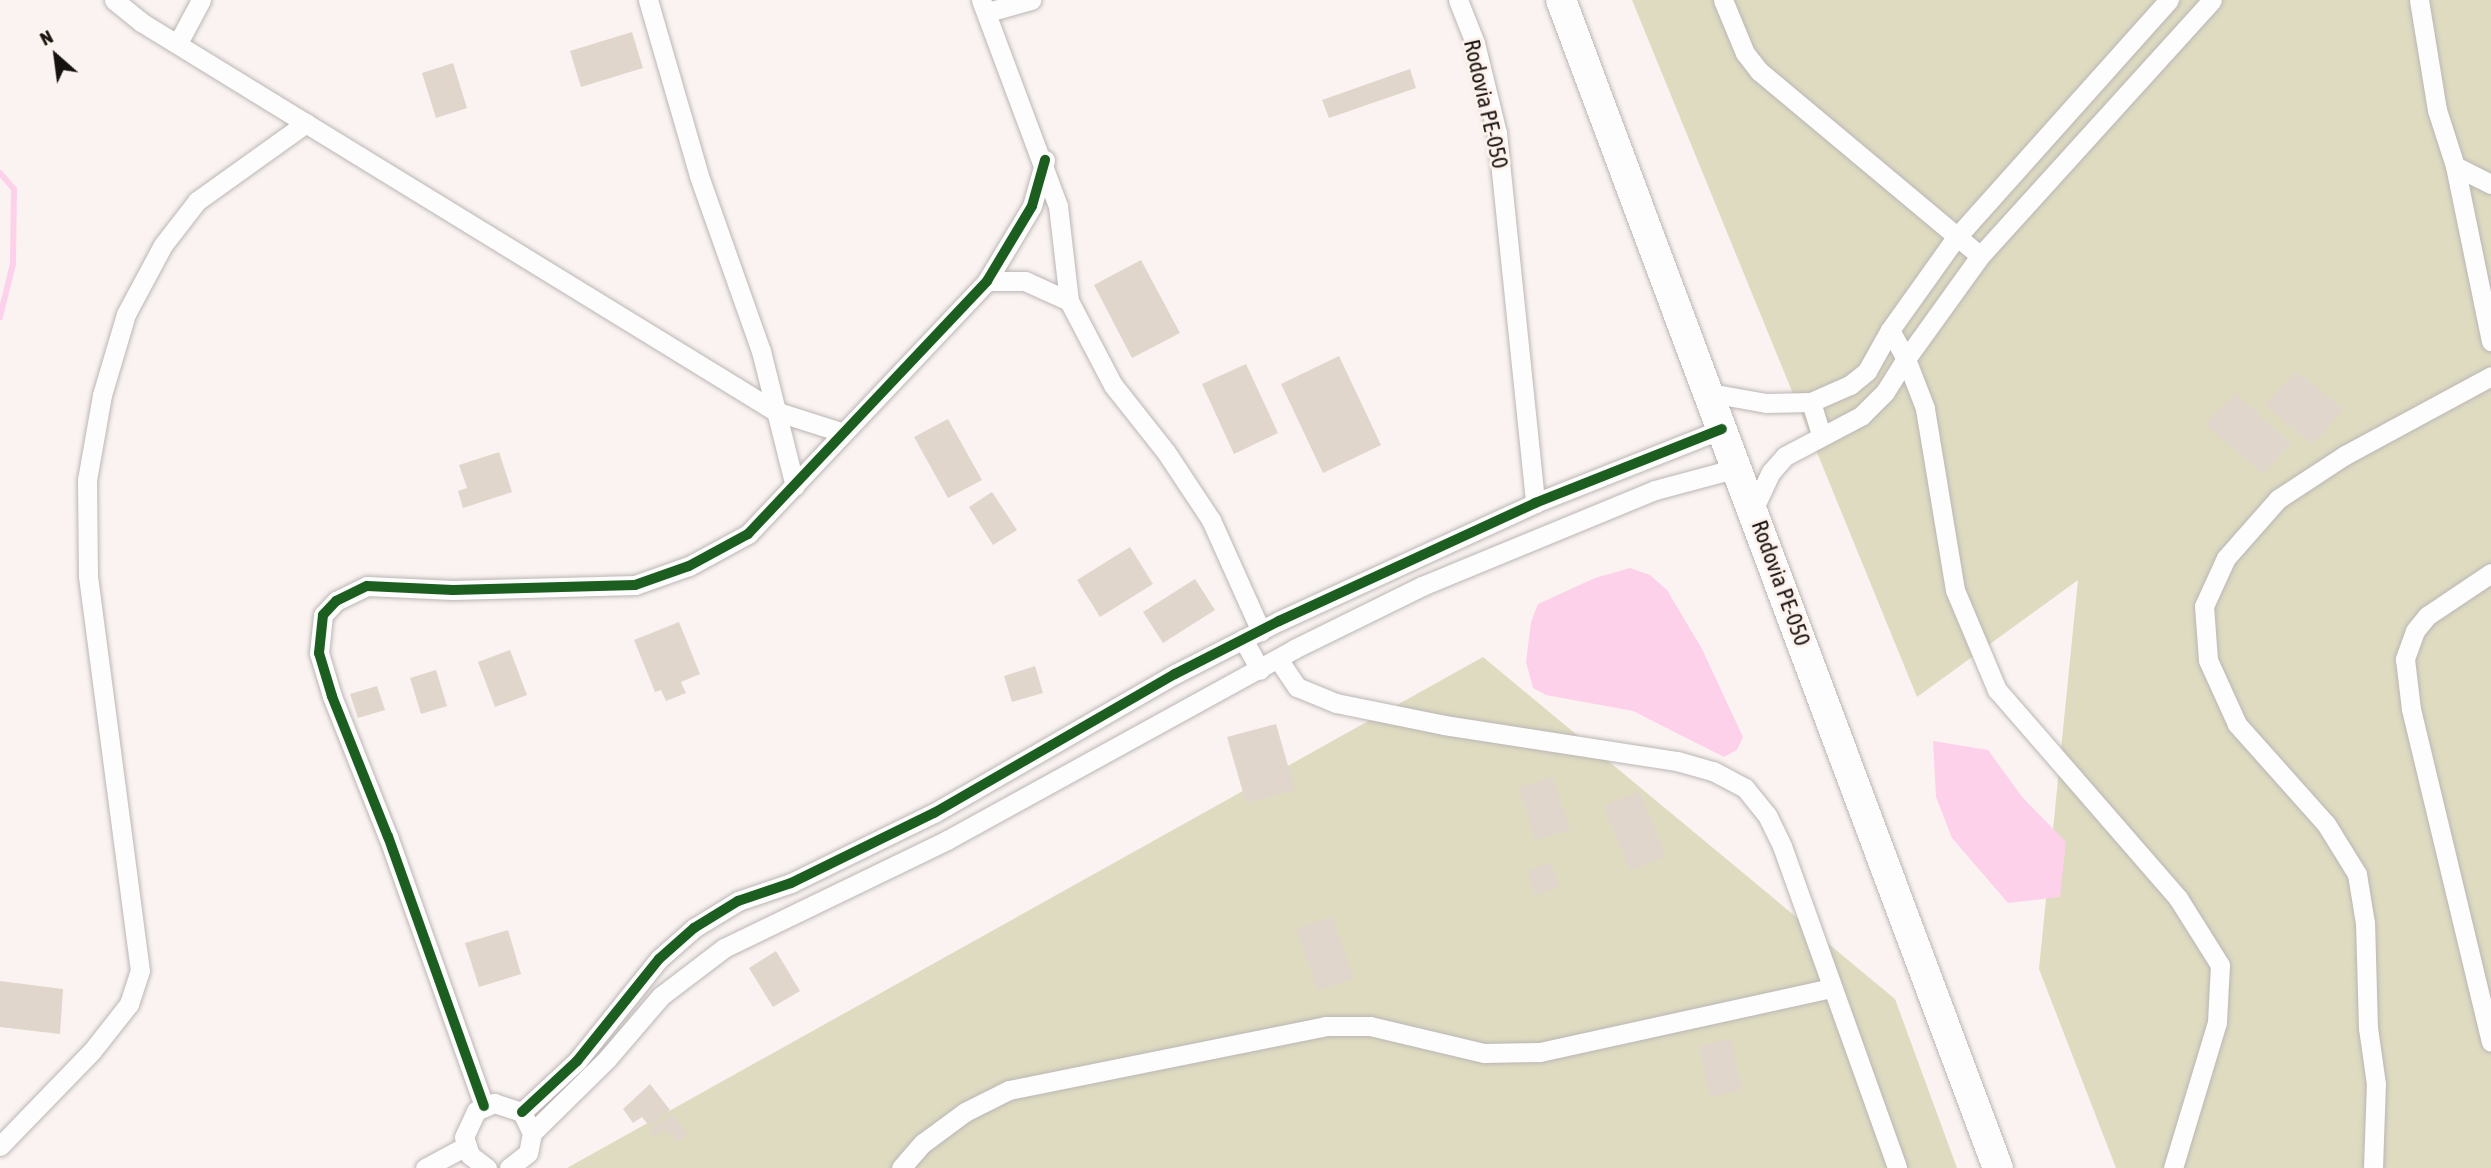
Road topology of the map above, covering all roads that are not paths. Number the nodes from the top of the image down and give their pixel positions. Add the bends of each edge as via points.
1 (114, 0) edge
2 (201, 0) edge
3 (648, 0) edge
4 (1031, 0) edge
5 (1458, 0) edge
6 (1561, 0) edge
7 (1723, 0) edge
8 (2169, 0) edge
9 (2212, 0) edge
10 (2418, 0) edge
11 (984, 6) edge
12 (178, 43) junction
13 (2071, 110) junction
14 (306, 123) junction
15 (2095, 132) junction
16 (1045, 160) junction
17 (2455, 166) junction
18 (2491, 184) edge
19 (1955, 239) junction
20 (1980, 256) junction
21 (987, 281) junction
22 (1069, 301) junction
23 (1890, 330) junction
24 (2491, 341) edge
25 (1906, 359) junction
26 (2491, 376) edge
27 (1710, 394) junction
28 (1811, 402) junction
29 (775, 411) junction
30 (1722, 429) junction
31 (841, 432) junction
32 (1821, 435) junction
33 (1644, 459) junction
34 (1737, 468) junction
35 (795, 486) junction
36 (1655, 489) junction
37 (1566, 490) junction
38 (1535, 503) junction
39 (1754, 508) junction
40 (1576, 520) junction
41 (2491, 573) edge
42 (1279, 621) junction
43 (1252, 635) junction
44 (1286, 654) junction
45 (1260, 670) junction
46 (1832, 988) junction
47 (2491, 1042) edge
48 (484, 1106) junction
49 (522, 1112) junction
50 (532, 1133) junction
51 (0, 1146) edge
52 (466, 1146) junction
53 (425, 1168) edge
54 (487, 1168) edge
55 (511, 1168) edge
56 (901, 1168) edge
57 (1898, 1168) edge
58 (1998, 1168) edge
59 (2173, 1168) edge
60 (2373, 1168) edge

1 - 12 street
2 - 12 street
3 - 29 street via 699,176 761,351
4 - 11 street
5 - 38 street, Rodovia PE-050 via 1475,43 1497,133
6 - 27 main road, Rodovia PE-050
7 - 19 street via 1745,53 1759,71
8 - 13 street
9 - 15 street
10 - 17 street via 2437,110
11 - 16 street
12 - 14 street
13 - 15 street
13 - 19 street
14 - 29 street
14 - 51 street via 197,201 163,245 122,328 102,395 87,480 88,576 140,971 129,1004
15 - 20 street
16 - 21 street via 1032,206
16 - 22 street via 1065,239
17 - 18 street
17 - 24 street
19 - 20 street
19 - 23 street
20 - 25 street
21 - 22 street via 1025,281
21 - 31 street
22 - 43 street via 1113,386 1166,452 1211,520
23 - 25 street
23 - 28 street via 1867,371 1850,385
25 - 32 street via 1873,405
25 - 59 street via 1923,401 1955,590 1997,690 2178,898 2220,965 2217,1022
26 - 60 street via 2346,455 2278,499 2226,558 2204,606 2208,660 2237,724 2326,824 2357,874 2376,1084
27 - 28 street via 1766,403
27 - 30 main road, Rodovia PE-050
28 - 32 street
29 - 31 street
29 - 35 street
30 - 33 street
30 - 34 main road, Rodovia PE-050
31 - 35 street
32 - 39 street via 1785,456 1771,472
33 - 36 street
33 - 37 street
34 - 36 street
34 - 39 main road, Rodovia PE-050
35 - 48 street via 738,540 689,566 635,585 453,590 367,586 336,601 324,615 319,653 332,696
36 - 40 street
37 - 38 street
37 - 40 street
38 - 42 street
39 - 58 main road, Rodovia PE-050
40 - 44 street via 1422,586
41 - 47 street via 2427,615 2415,631 2405,659 2411,709
42 - 43 street
42 - 44 street
43 - 45 street
43 - 49 street via 1175,674 934,813 791,883 738,901 694,928 659,959 577,1061
44 - 45 street
44 - 46 street via 1297,687 1336,703 1444,725 1677,761 1731,779 1756,800 1772,825
45 - 50 street via 947,841 724,948 661,996 607,1059
46 - 56 street via 1539,1052 1484,1053 1370,1026 1325,1026 1009,1090 965,1112 923,1143
46 - 57 street
48 - 49 street via 504,1103
48 - 52 street via 466,1127
49 - 50 street
50 - 55 street via 527,1153
52 - 53 street
52 - 54 street via 476,1162

